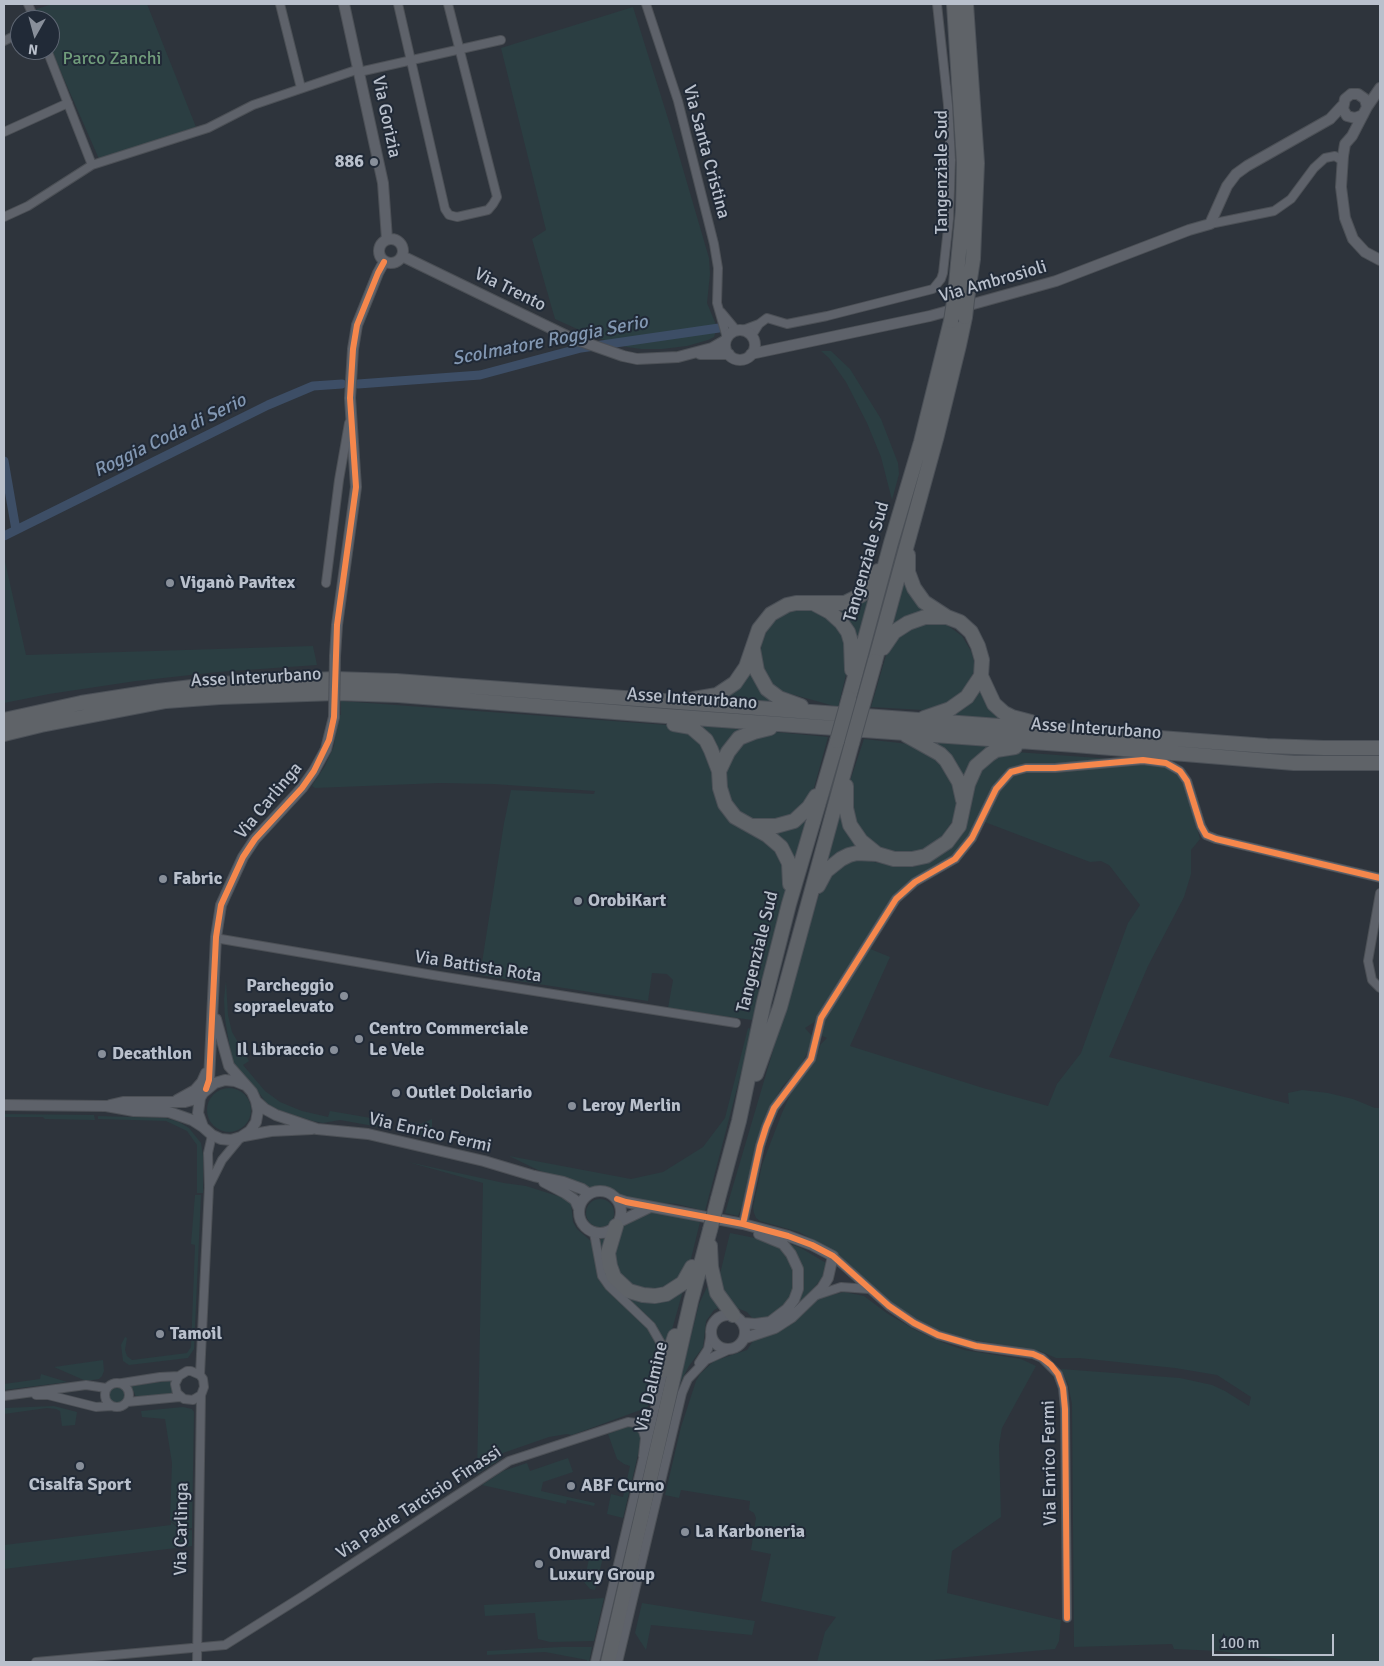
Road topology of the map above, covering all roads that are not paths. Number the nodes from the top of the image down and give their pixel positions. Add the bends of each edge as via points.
1 (280, 4) edge
2 (344, 4) edge
3 (398, 4) edge
4 (448, 4) edge
5 (646, 4) edge
6 (937, 4) edge
7 (947, 4) edge
8 (954, 4) edge
9 (966, 4) edge
10 (501, 40) dead end
11 (459, 49) junction
12 (51, 60) edge
13 (411, 60) junction
14 (359, 70) junction
15 (301, 88) junction
16 (1380, 88) edge
17 (1358, 94) junction
18 (68, 103) junction
19 (961, 104) junction
20 (1342, 106) junction
21 (1365, 111) junction
22 (1349, 116) junction
23 (1330, 119) junction
24 (1355, 128) junction
25 (4, 132) edge
26 (1343, 161) junction
27 (92, 165) junction
28 (4, 217) edge
29 (1210, 224) junction
30 (387, 239) junction
31 (402, 256) junction
32 (1380, 260) edge
33 (384, 262) junction
34 (961, 293) junction
35 (720, 311) junction
36 (958, 318) junction
37 (746, 334) junction
38 (726, 339) junction
39 (778, 348) junction
40 (694, 354) junction
41 (729, 354) junction
42 (752, 354) junction
43 (350, 381) joint
44 (351, 416) junction
45 (908, 539) junction
46 (891, 543) junction
47 (326, 583) dead end
48 (815, 604) junction
49 (947, 618) junction
50 (753, 643) junction
51 (875, 662) junction
52 (981, 676) junction
53 (849, 698) junction
54 (677, 703) junction
55 (834, 713) junction
56 (666, 716) junction
57 (4, 720) edge
58 (918, 720) junction
59 (778, 724) junction
60 (4, 734) edge
61 (903, 734) junction
62 (1076, 739) junction
63 (837, 741) junction
64 (852, 744) junction
65 (1380, 748) edge
66 (1380, 763) edge
67 (719, 771) junction
68 (964, 805) junction
69 (750, 826) junction
70 (877, 854) junction
71 (1380, 878) edge
72 (1380, 893) edge
73 (789, 904) junction
74 (802, 928) junction
75 (216, 937) junction
76 (1380, 988) edge
77 (213, 1008) junction
78 (736, 1023) dead end
79 (209, 1063) junction
80 (244, 1085) junction
81 (206, 1089) junction
82 (200, 1098) junction
83 (256, 1100) junction
84 (171, 1102) junction
85 (4, 1105) edge
86 (106, 1106) junction
87 (740, 1121) junction
88 (203, 1127) junction
89 (317, 1128) junction
90 (212, 1135) junction
91 (241, 1137) junction
92 (534, 1176) junction
93 (208, 1188) junction
94 (589, 1194) junction
95 (617, 1199) junction
96 (650, 1207) junction
97 (579, 1209) junction
98 (617, 1224) junction
99 (743, 1224) junction
100 (710, 1230) junction
101 (594, 1233) junction
102 (833, 1256) junction
103 (692, 1267) junction
104 (869, 1289) junction
105 (813, 1297) junction
106 (738, 1319) junction
107 (711, 1333) junction
108 (744, 1338) junction
109 (728, 1350) junction
110 (664, 1370) junction
111 (694, 1371) junction
112 (200, 1375) junction
113 (179, 1376) junction
114 (122, 1383) junction
115 (106, 1388) junction
116 (16, 1394) junction
117 (201, 1395) junction
118 (4, 1396) edge
119 (180, 1397) junction
120 (127, 1402) junction
121 (111, 1406) junction
122 (643, 1456) junction
123 (1067, 1618) dead end
124 (197, 1646) junction
125 (36, 1662) edge
126 (197, 1662) edge
127 (595, 1662) edge
128 (608, 1662) edge
129 (618, 1662) edge

1 - 15 street
2 - 14 street, Via Gorizia
3 - 13 street
4 - 11 street
5 - 35 street, Via Santa Cristina via 678,101 714,244 718,276 716,295
6 - 37 street via 951,160 941,279 933,289 924,292 796,322 780,323 767,318
7 - 19 highway via 953,72
8 - 19 highway, Tangenziale Sud
9 - 34 highway, Tangenziale Sud via 977,163 973,259
10 - 11 street
11 - 13 street
11 - 13 street via 497,197 488,210 458,217 450,215 445,208
12 - 18 street
13 - 14 street
14 - 15 street
14 - 30 street, Via Gorizia via 383,183
15 - 27 street via 208,128
16 - 17 street
16 - 21 street
17 - 20 street via 1347,96
17 - 21 street via 1365,99
18 - 25 street
18 - 27 street
19 - 34 highway, Tangenziale Sud via 964,163
20 - 22 street
20 - 23 street
21 - 22 street via 1355,118
21 - 24 street
22 - 23 street
22 - 24 street
23 - 29 street via 1236,174
24 - 26 street via 1345,144
26 - 29 street via 1335,156 1325,158 1293,196 1274,211
26 - 32 street via 1341,192 1347,226 1359,247
27 - 28 street via 28,206
29 - 39 street, Via Ambrosioli via 1056,282 930,316
30 - 31 street via 400,243
30 - 33 street, Via Gorizia via 378,250
31 - 33 street via 396,262
31 - 40 street, Via Trento via 569,337 601,349 637,359
33 - 43 street, Via Gorizia via 356,325
34 - 36 highway, Tangenziale Sud, bridge
35 - 37 street
35 - 38 street, Via Santa Cristina
36 - 45 highway, Tangenziale Sud via 959,345
36 - 46 highway, Tangenziale Sud
37 - 38 street
37 - 39 street
37 - 42 street via 755,347
38 - 40 street, Via Trento
38 - 41 street via 725,348
39 - 42 street, Via Ambrosioli
40 - 41 street, Via Trento
41 - 42 street via 740,360
43 - 44 street, Via Carlinga
44 - 47 street
44 - 75 street, Via Carlinga, bridge via 356,493 339,607 334,717 326,749 302,788 243,856 221,905
45 - 49 highway via 908,572 914,588 924,602
45 - 51 highway, Tangenziale Sud
46 - 48 highway via 873,582 861,595 845,603
46 - 53 highway, Tangenziale Sud
48 - 50 highway via 787,605 771,614 758,629
48 - 53 highway via 830,612 848,632 852,665
49 - 51 highway via 925,617 899,628
49 - 52 highway via 960,622 970,632 982,660
50 - 54 highway via 746,667 735,683 717,695
50 - 55 highway via 759,677 773,694 788,702
51 - 64 highway, Tangenziale Sud, bridge
52 - 58 highway via 967,697 950,709
52 - 62 highway via 990,698 1004,713
53 - 63 highway, Tangenziale Sud, bridge
54 - 55 highway, Asse Interurbano
54 - 57 highway, Asse Interurbano via 335,679 158,690
55 - 58 highway, Asse Interurbano
56 - 59 highway, Asse Interurbano
56 - 60 highway, Asse Interurbano via 398,695 220,696 166,701
56 - 67 highway via 674,724 691,727 699,733 711,750
58 - 62 highway, Asse Interurbano
59 - 61 highway, Asse Interurbano
59 - 67 highway via 739,738
61 - 62 highway, Asse Interurbano
61 - 68 highway via 946,760 959,782
62 - 65 highway, Asse Interurbano
62 - 66 highway, Asse Interurbano via 1294,763
62 - 68 highway via 1003,748 990,754 971,775
63 - 69 highway via 814,800 803,814 785,825
63 - 73 highway, Tangenziale Sud
64 - 70 highway via 845,797 848,818 862,841
64 - 74 highway, Tangenziale Sud
67 - 69 highway via 724,804 735,817
68 - 70 highway via 954,835 926,856 902,860
69 - 73 highway via 775,841 786,854 791,871
70 - 74 highway via 849,855 826,871
71 - 99 street via 1206,835 1187,781 1180,771 1166,763 1143,760 1026,768 1011,772 996,789 972,838 955,859 914,882 896,899 821,1018 811,1059 774,1108 766,1126
72 - 76 street via 1368,962 1372,980
73 - 87 highway, Tangenziale Sud via 764,1002
74 - 87 highway, Tangenziale Sud via 780,1007
75 - 77 street, Via Carlinga
75 - 78 street, Via Battista Rota
77 - 79 street, Via Carlinga
77 - 80 street, Via Carlinga via 228,1066
79 - 81 street, Via Carlinga
79 - 84 street, Via Carlinga via 202,1082 195,1090
80 - 81 street via 225,1080
80 - 83 street, Via Carlinga
81 - 82 street, Via Carlinga
82 - 84 street
82 - 88 street via 198,1113
83 - 89 street, Via Enrico Fermi via 276,1115
83 - 91 street, Via Carlinga via 256,1122
84 - 86 street via 123,1102
85 - 86 street
86 - 88 street via 134,1112 169,1112
87 - 100 highway, Via Dalmine, bridge
88 - 90 street
89 - 91 street, Via Enrico Fermi
89 - 92 street, Via Enrico Fermi via 368,1134
90 - 91 street via 226,1140
90 - 93 street, Via Carlinga via 208,1153
91 - 93 street, Via Carlinga via 222,1160
92 - 94 street, Via Enrico Fermi via 563,1182
92 - 97 street, Via Enrico Fermi via 575,1200
93 - 112 street, Via Carlinga
94 - 95 street, Via Enrico Fermi via 607,1192
94 - 97 street
95 - 96 street, Via Enrico Fermi
95 - 98 street via 621,1210
96 - 98 street
96 - 99 street, Via Enrico Fermi
97 - 101 street, Via Enrico Fermi via 581,1221
98 - 101 street via 606,1232
98 - 103 highway via 608,1253 610,1266 614,1277 629,1291 643,1296 666,1294 683,1283
99 - 102 street, Via Enrico Fermi via 788,1236
99 - 106 street via 783,1244 796,1262 798,1280 794,1300 780,1316 770,1322 755,1324
100 - 103 highway via 700,1242
100 - 106 highway via 711,1267 717,1293
100 - 128 highway, Via Dalmine
101 - 110 street via 602,1276 658,1336 663,1347
102 - 104 street, Via Enrico Fermi
102 - 105 street via 828,1278
103 - 110 highway
104 - 105 street via 841,1287
104 - 123 street, Via Enrico Fermi via 914,1323 938,1335 976,1346 1034,1354 1058,1374 1063,1388 1064,1409
105 - 108 street via 784,1323
106 - 107 street via 722,1316 711,1328
106 - 108 street via 745,1328
107 - 109 street via 714,1343
107 - 111 street via 708,1349
108 - 109 street via 738,1347
109 - 111 street via 706,1360
110 - 122 street
111 - 129 street via 682,1393
112 - 113 street via 187,1371
112 - 117 street, Via Carlinga via 204,1383
113 - 114 street
113 - 119 street via 175,1384
114 - 115 street via 114,1382
114 - 120 street via 129,1391
115 - 116 street via 86,1385
115 - 121 street via 106,1400
116 - 118 street
116 - 121 street via 48,1395 96,1407
117 - 119 street via 193,1400
117 - 124 street, Via Carlinga
119 - 120 street
120 - 121 street via 118,1407
122 - 124 street, Via Padre Tarcisio Finassi via 645,1436 641,1427 636,1423 624,1423 509,1461 225,1645
122 - 127 street
124 - 125 street, Via Padre Tarcisio Finassi
124 - 126 street, Via Carlinga

